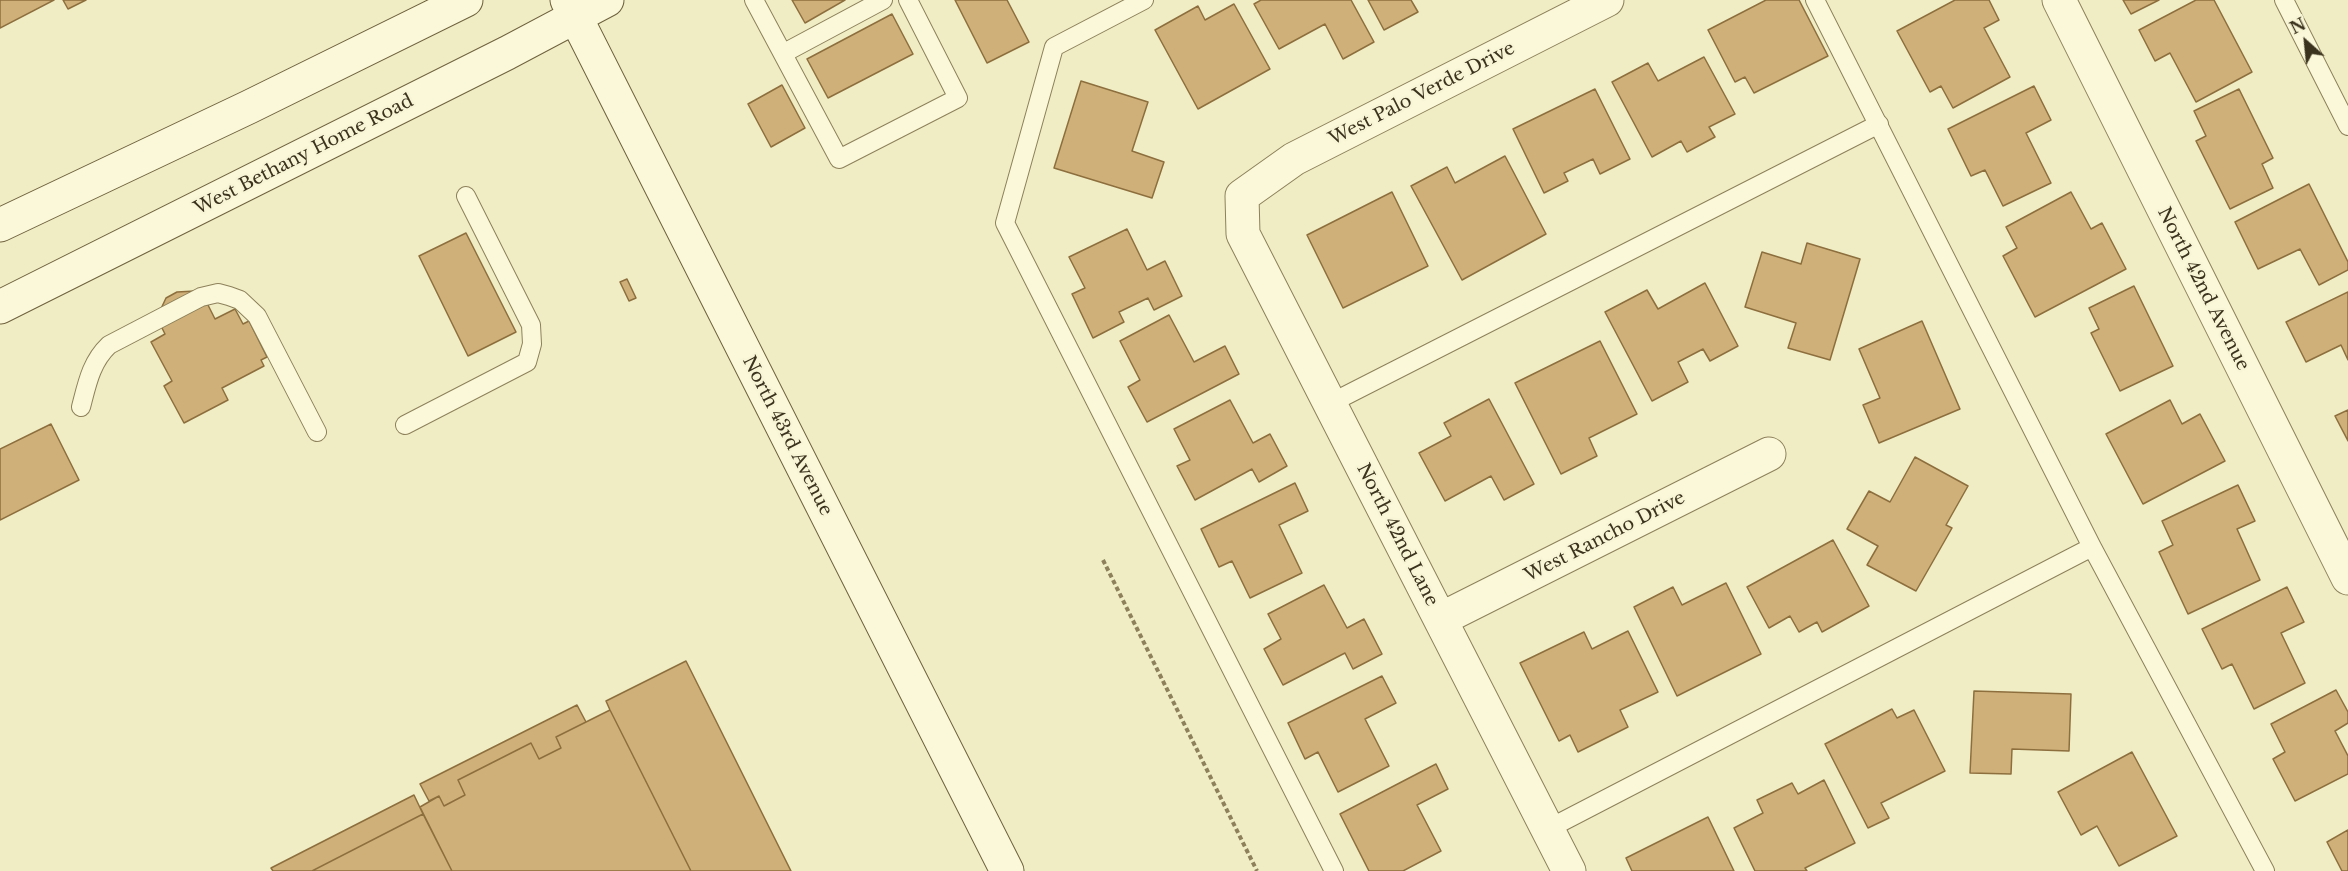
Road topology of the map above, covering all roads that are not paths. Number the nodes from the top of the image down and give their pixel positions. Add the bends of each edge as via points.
1 (466, 0) edge
2 (607, 0) edge
3 (754, 0) edge
4 (883, 0) edge
5 (908, 0) edge
6 (1144, 0) edge
7 (1607, 0) edge
8 (1815, 0) edge
9 (2059, 0) edge
10 (2284, 0) edge
11 (572, 9) edge
12 (784, 53) junction
13 (1879, 124) junction
14 (2348, 126) edge
15 (466, 196) dead end
16 (1242, 196) joint
17 (0, 225) edge
18 (0, 308) edge
19 (1329, 404) junction
20 (81, 407) dead end
21 (405, 425) dead end
22 (317, 432) dead end
23 (1769, 454) dead end
24 (2092, 547) junction
25 (2348, 578) edge
26 (1441, 619) junction
27 (1548, 829) junction
28 (1007, 871) edge
29 (1334, 871) edge
30 (1569, 871) edge
31 (2265, 871) edge

1 - 17 street
2 - 11 street, West Bethany Home Road
3 - 12 lane
4 - 12 lane
5 - 12 lane via 958,98 839,159
6 - 29 lane via 1054,47 1005,223
7 - 16 street, West Palo Verde Drive via 1294,159
8 - 13 lane
9 - 25 street, North 42nd Avenue
10 - 14 lane
11 - 18 street, West Bethany Home Road
11 - 28 street, North 43rd Avenue
13 - 19 lane
13 - 24 lane
15 - 21 lane via 531,325 532,344 526,362
16 - 19 street, North 42nd Lane via 1243,234
19 - 26 street, North 42nd Lane
20 - 22 lane via 92,369 109,345 201,297 218,293 240,300 257,316
23 - 26 street, West Rancho Drive
24 - 27 lane
24 - 31 lane
26 - 27 street, North 42nd Lane
27 - 30 street, North 42nd Lane

